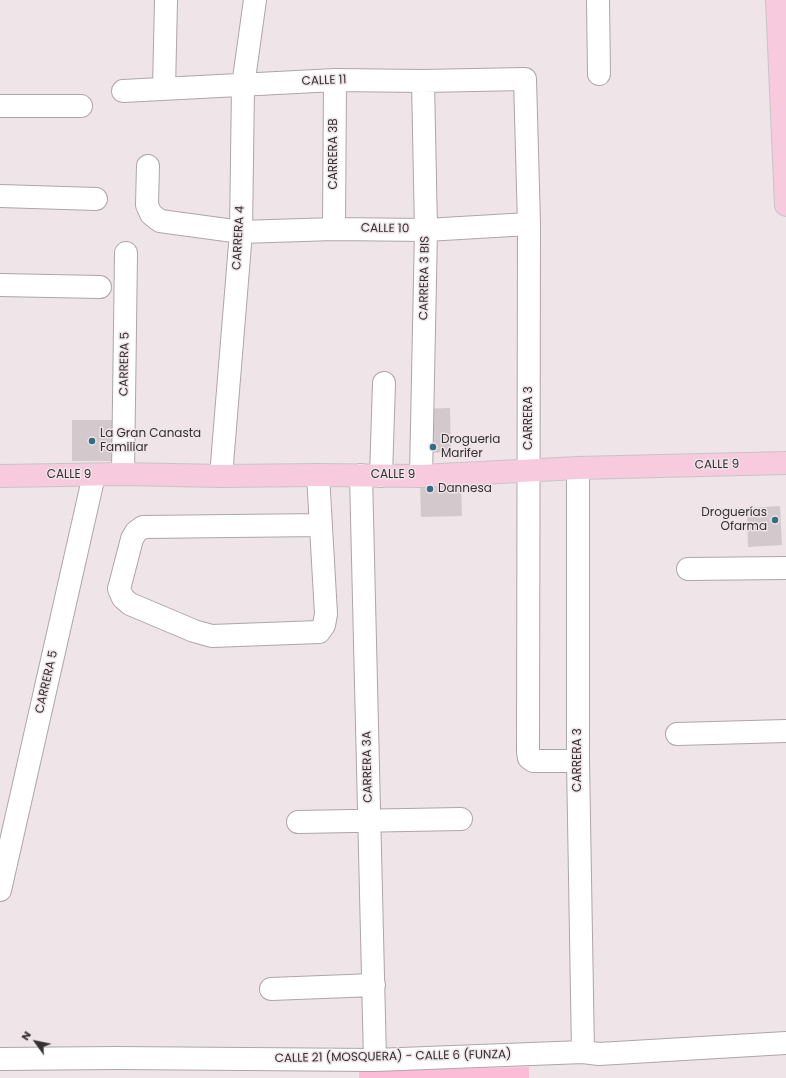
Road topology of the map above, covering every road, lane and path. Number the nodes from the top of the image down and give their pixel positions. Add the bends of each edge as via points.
1 (166, 0) edge
2 (255, 0) edge
3 (598, 0) edge
4 (777, 0) edge
5 (600, 74) dead end
6 (525, 79) joint
7 (335, 80) junction
8 (423, 81) junction
9 (243, 86) junction
10 (164, 89) junction
11 (123, 91) dead end
12 (0, 106) edge
13 (80, 106) dead end
14 (148, 166) dead end
15 (0, 196) edge
16 (96, 199) dead end
17 (786, 205) edge
18 (529, 224) junction
19 (334, 228) junction
20 (426, 230) junction
21 (241, 232) junction
22 (126, 253) dead end
23 (0, 285) edge
24 (100, 287) dead end
25 (384, 383) dead end
26 (786, 463) edge
27 (578, 468) junction
28 (528, 471) junction
29 (123, 474) junction
30 (94, 475) junction
31 (318, 475) junction
32 (0, 476) edge
33 (221, 476) junction
34 (371, 476) junction
35 (421, 476) junction
36 (320, 525) junction
37 (786, 568) edge
38 (688, 569) dead end
39 (786, 731) edge
40 (677, 734) dead end
41 (578, 761) junction
42 (369, 820) junction
43 (461, 820) dead end
44 (298, 822) dead end
45 (6, 838) edge
46 (1, 882) edge
47 (374, 985) junction
48 (271, 989) dead end
49 (786, 1043) edge
50 (594, 1057) junction
51 (0, 1059) edge
52 (375, 1060) junction

1 - 10 street
2 - 9 street, CARRERA 4
3 - 5 street
4 - 17 main road
6 - 8 street, CALLE 11
6 - 18 street, CARRERA 3
7 - 8 street, CALLE 11
7 - 9 street, CALLE 11
7 - 19 street, CARRERA 3B
8 - 20 street, CARRERA 3 BIS
9 - 10 street, CALLE 11
9 - 21 street, CARRERA 4
10 - 11 street, CALLE 11
12 - 13 street
14 - 21 street, CALLE 10 via 147,205 151,214 160,220
15 - 16 street
18 - 20 street, CALLE 10
18 - 28 street, CARRERA 3
19 - 20 street, CALLE 10
19 - 21 street, CALLE 10
20 - 35 street, CARRERA 3 BIS
21 - 33 street, CARRERA 4
22 - 29 street, CARRERA 5
23 - 24 street
25 - 34 street, CARRERA 3A via 380,463
26 - 27 main road, CALLE 9
27 - 28 main road, CALLE 9
27 - 41 street, CARRERA 3
28 - 35 main road, CALLE 9
28 - 41 street, CARRERA 3 via 529,758 533,761
29 - 30 main road, CALLE 9
29 - 33 main road, CALLE 9
30 - 32 main road, CALLE 9
30 - 45 street, CARRERA 5
31 - 33 main road, CALLE 9
31 - 34 main road, CALLE 9
31 - 36 street
34 - 35 main road, CALLE 9
34 - 42 street, CARRERA 3A
36 - 36 street via 326,614 324,625 319,632 212,636 130,604 123,598 120,589 132,539 143,527
37 - 38 street
39 - 40 street
41 - 50 street, CARRERA 3
42 - 43 street
42 - 44 street
42 - 47 street, CARRERA 3A
45 - 46 street, CARRERA 5
47 - 48 street
47 - 52 street, CARRERA 3A
49 - 50 street, CALLE 21 (MOSQUERA) - CALLE 6 (FUNZA)
50 - 52 street, CALLE 21 (MOSQUERA) - CALLE 6 (FUNZA)
51 - 52 street, CALLE 21 (MOSQUERA) - CALLE 6 (FUNZA) via 116,1058 311,1065

